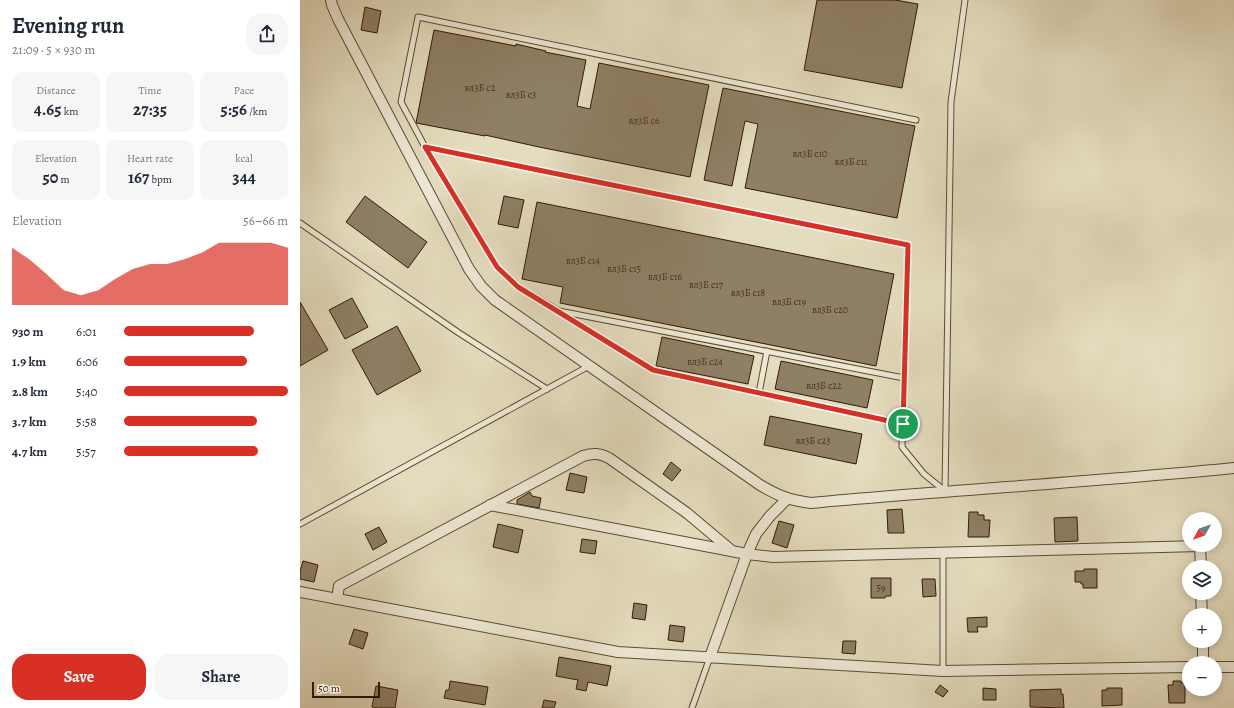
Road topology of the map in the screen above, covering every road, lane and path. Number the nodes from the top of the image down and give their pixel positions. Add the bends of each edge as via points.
1 (331, 0) edge
2 (965, 0) edge
3 (916, 120) dead end
4 (425, 147) junction
5 (300, 224) edge
6 (559, 312) junction
7 (767, 352) junction
8 (589, 366) junction
9 (904, 378) junction
10 (547, 389) junction
11 (759, 393) junction
12 (903, 424) junction
13 (1234, 468) edge
14 (945, 491) junction
15 (787, 499) junction
16 (490, 506) junction
17 (300, 524) edge
18 (732, 551) junction
19 (943, 553) junction
20 (747, 554) junction
21 (1201, 560) edge
22 (300, 592) edge
23 (337, 599) junction
24 (710, 657) junction
25 (1182, 667) edge
26 (1222, 667) edge
27 (1234, 667) edge
28 (943, 671) junction
29 (692, 708) edge

1 - 8 street via 338,19 469,269 495,300
2 - 14 lane via 951,102
3 - 4 lane via 418,17 401,102
4 - 6 lane via 497,267 518,287
4 - 9 lane via 908,245
5 - 10 lane via 459,333
6 - 7 lane
6 - 11 lane via 653,370
7 - 9 lane
7 - 11 lane
8 - 10 lane
8 - 15 street via 760,486
9 - 12 lane
10 - 17 lane
11 - 12 lane
12 - 14 lane via 902,447 924,474
13 - 14 street
14 - 15 street via 811,503
15 - 20 street via 756,534
16 - 18 street
16 - 18 street via 583,456 601,454 687,513
16 - 23 street via 339,586
18 - 20 street
19 - 20 street via 774,557
19 - 21 street via 1200,546
19 - 28 lane
20 - 24 street
22 - 23 street
23 - 24 street via 618,652
24 - 28 street
24 - 29 lane
25 - 28 street
26 - 27 street

